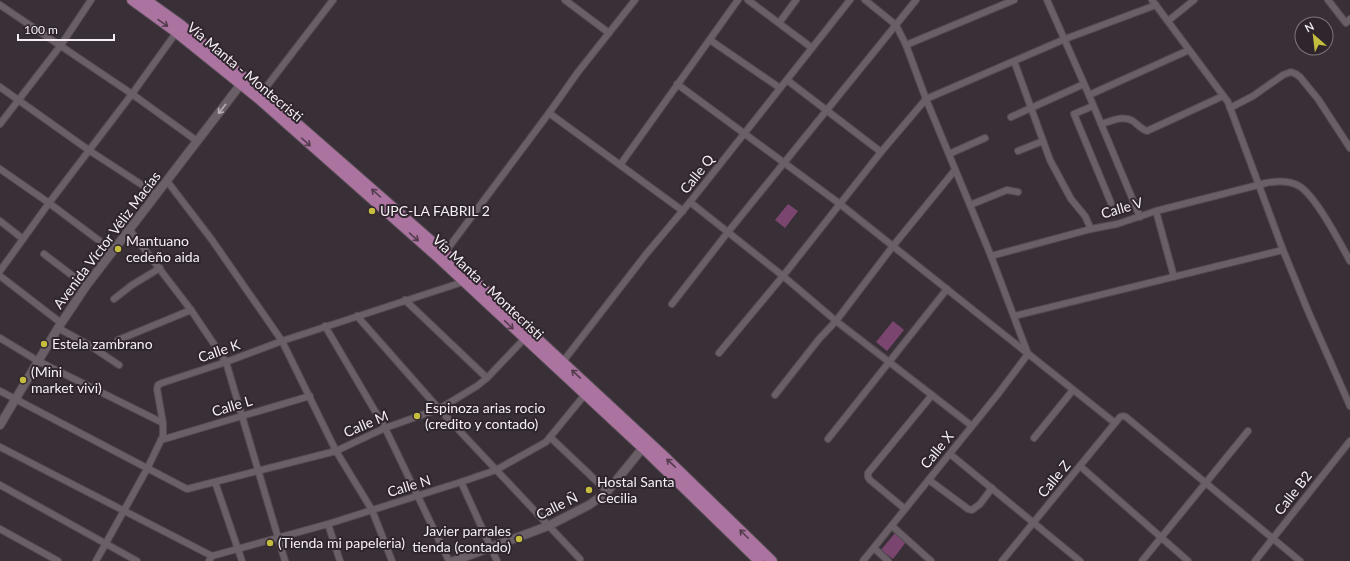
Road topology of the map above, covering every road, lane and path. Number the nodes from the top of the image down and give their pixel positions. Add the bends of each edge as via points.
1 (91, 0) edge
2 (132, 0) edge
3 (146, 0) edge
4 (333, 0) edge
5 (565, 0) edge
6 (635, 0) edge
7 (738, 0) edge
8 (748, 0) edge
9 (796, 0) edge
10 (850, 0) edge
11 (865, 0) edge
12 (916, 0) edge
13 (1014, 0) edge
14 (1047, 0) edge
15 (1194, 0) edge
16 (1328, 0) edge
17 (1154, 2) edge
18 (0, 5) edge
19 (1350, 19) edge
20 (1168, 21) junction
21 (779, 23) junction
22 (896, 25) junction
23 (179, 29) junction
24 (609, 34) junction
25 (1065, 39) junction
26 (710, 40) junction
27 (61, 45) junction
28 (906, 45) junction
29 (812, 48) junction
30 (1189, 50) junction
31 (1014, 61) junction
32 (787, 80) junction
33 (243, 81) junction
34 (677, 84) junction
35 (1084, 84) junction
36 (0, 88) edge
37 (780, 88) junction
38 (132, 94) junction
39 (260, 95) junction
40 (1089, 95) junction
41 (1223, 96) junction
42 (926, 99) junction
43 (18, 101) junction
44 (1093, 106) junction
45 (1030, 108) junction
46 (1230, 108) junction
47 (827, 111) junction
48 (549, 113) junction
49 (1011, 117) dead end
50 (0, 124) edge
51 (1101, 124) junction
52 (744, 134) junction
53 (985, 138) dead end
54 (197, 141) junction
55 (1043, 141) junction
56 (1350, 148) edge
57 (90, 151) junction
58 (1018, 151) dead end
59 (881, 152) junction
60 (949, 154) junction
61 (783, 163) junction
62 (620, 165) junction
63 (0, 169) edge
64 (955, 170) junction
65 (166, 181) junction
66 (1260, 185) junction
67 (1018, 192) dead end
68 (156, 194) junction
69 (690, 202) junction
70 (49, 203) junction
71 (1111, 203) dead end
72 (840, 204) junction
73 (970, 205) junction
74 (683, 210) junction
75 (1156, 211) junction
76 (1140, 217) junction
77 (0, 222) edge
78 (130, 229) junction
79 (1091, 229) junction
80 (728, 232) junction
81 (23, 239) junction
82 (893, 246) junction
83 (1283, 250) junction
84 (113, 251) junction
85 (44, 254) dead end
86 (442, 256) junction
87 (991, 256) junction
88 (1350, 261) edge
89 (160, 268) junction
90 (0, 271) edge
91 (0, 276) edge
92 (783, 276) junction
93 (1174, 277) junction
94 (469, 280) junction
95 (86, 286) junction
96 (947, 289) junction
97 (114, 299) dead end
98 (406, 300) junction
99 (672, 304) dead end
100 (191, 310) junction
101 (357, 316) junction
102 (1014, 316) junction
103 (836, 321) junction
104 (60, 325) junction
105 (325, 326) junction
106 (527, 336) junction
107 (0, 338) edge
108 (118, 340) dead end
109 (282, 341) junction
110 (719, 353) dead end
111 (1028, 354) junction
112 (38, 361) junction
113 (226, 362) junction
114 (890, 362) junction
115 (119, 365) dead end
116 (560, 366) junction
117 (487, 378) junction
118 (1073, 390) junction
119 (0, 391) edge
120 (588, 391) junction
121 (775, 395) dead end
122 (932, 395) junction
123 (310, 396) junction
124 (15, 399) junction
125 (1350, 406) edge
126 (439, 409) junction
127 (242, 415) junction
128 (163, 423) junction
129 (1115, 423) junction
130 (0, 425) edge
131 (972, 426) junction
132 (385, 428) junction
133 (1248, 431) dead end
134 (550, 437) junction
135 (1034, 438) dead end
136 (828, 439) dead end
137 (161, 440) junction
138 (1350, 441) edge
139 (646, 445) junction
140 (0, 447) edge
141 (336, 451) junction
142 (950, 454) junction
143 (1080, 466) junction
144 (147, 469) junction
145 (496, 470) junction
146 (258, 471) junction
147 (929, 480) junction
148 (216, 482) junction
149 (461, 482) junction
150 (1206, 482) junction
151 (0, 485) edge
152 (992, 488) junction
153 (608, 492) junction
154 (418, 495) junction
155 (905, 509) junction
156 (123, 510) junction
157 (372, 510) junction
158 (1034, 523) junction
159 (328, 524) junction
160 (548, 526) junction
161 (892, 526) junction
162 (0, 529) edge
163 (278, 537) junction
164 (1161, 538) junction
165 (1272, 539) junction
166 (106, 543) junction
167 (490, 548) junction
168 (874, 548) junction
169 (239, 550) junction
170 (210, 559) edge
171 (580, 559) dead end
172 (58, 561) edge
173 (96, 561) edge
174 (137, 561) edge
175 (242, 561) edge
176 (285, 561) edge
177 (340, 561) edge
178 (392, 561) edge
179 (449, 561) edge
180 (454, 561) edge
181 (497, 561) edge
182 (759, 561) edge
183 (772, 561) edge
184 (863, 561) edge
185 (888, 561) edge
186 (931, 561) edge
187 (1002, 561) edge
188 (1080, 561) edge
189 (1142, 561) edge
190 (1188, 561) edge
191 (1255, 561) edge
192 (1300, 561) edge

1 - 27 street
2 -> 23 main road, Vía Manta - Montecristi
3 - 23 main road, Vía Manta - Montecristi
4 - 39 street
5 - 24 street
6 - 24 street
7 - 26 street
8 - 21 street
9 - 21 street
10 - 29 street, Calle Q
11 - 22 street
12 - 22 street
13 - 28 street
14 - 25 street
15 - 20 street
16 - 19 street via 1346,23
17 - 20 street
17 - 25 street
18 - 27 street
20 - 30 street
21 - 29 street
22 - 28 street
22 - 47 street
23 - 33 main road, Vía Manta - Montecristi
23 - 38 street
24 - 48 street
25 - 31 street
25 - 35 street
26 - 34 street
26 - 37 street
27 - 38 street
27 - 43 street
28 - 42 street
29 - 32 street, Calle Q
30 - 40 street
30 - 41 street
31 - 42 street
31 - 45 street
32 - 37 street, Calle Q
32 - 47 street
33 - 39 main road, Vía Manta - Montecristi
33 -> 54 street, Avenida Víctor Véliz Macías
34 - 52 street
34 - 62 street
35 - 40 street
35 - 45 street
36 - 43 street
37 - 52 street, Calle Q
38 - 54 street
38 - 57 street
39 - 86 main road, Vía Manta - Montecristi
40 - 44 street
41 - 46 street
41 - 51 street via 1147,131 1132,120 1122,118
42 - 59 street
42 - 60 street
43 - 50 street
43 - 57 street
44 - 51 street
44 - 71 street via 1074,114
45 - 49 street
45 - 55 street
46 - 56 street via 1288,72 1294,73 1318,99
46 - 66 street
47 - 59 street
47 - 61 street
48 - 62 street
48 - 86 street
51 - 76 street
52 - 61 street
52 - 69 street, Calle Q
53 - 60 street
54 - 65 street, Avenida Víctor Véliz Macías
55 - 58 street
55 - 79 street via 1058,175
57 - 68 street
57 - 70 street
59 - 72 street
60 - 64 street
61 - 72 street
61 - 80 street
62 - 74 street
63 - 70 street
64 - 73 street
64 - 82 street
65 - 68 street, Avenida Víctor Véliz Macías
65 - 109 street via 212,240
66 - 75 street, Calle V
66 - 83 street
66 - 88 street, Calle V via 1286,182 1301,187 1313,200
67 - 73 street via 1007,190
68 - 78 street, Avenida Víctor Véliz Macías
69 - 74 street, Calle Q
69 - 80 street
70 - 81 street
70 - 84 street
72 - 82 street
72 - 92 street
73 - 87 street
74 - 116 street, Calle Q
75 - 76 street, Calle V
75 - 93 street
76 - 79 street, Calle V
77 - 81 street
78 - 84 street, Avenida Víctor Véliz Macías
78 - 89 street
79 - 87 street, Calle V
80 - 92 street
80 - 99 street
81 - 90 street
82 - 96 street
82 - 103 street
83 - 93 street
83 - 125 street
84 - 95 street, Avenida Víctor Véliz Macías
85 - 95 street
86 - 94 main road, Vía Manta - Montecristi
87 - 102 street
89 - 97 street
89 - 100 street
91 - 104 street
92 - 103 street
92 - 110 street
93 - 102 street
94 - 98 street, Calle K
94 - 106 main road, Vía Manta - Montecristi
95 - 104 street, Avenida Víctor Véliz Macías
96 - 111 street
96 - 114 street
98 - 101 street, Calle K
98 - 117 street
100 - 108 street
100 - 113 street
101 - 105 street, Calle K
101 - 126 street
102 - 111 street
103 - 114 street
103 - 121 street
104 - 112 street, Avenida Víctor Véliz Macías
104 - 115 street
105 - 109 street, Calle K
105 - 132 street
106 - 116 main road, Vía Manta - Montecristi
106 - 117 street, Calle M
107 - 112 street
109 - 113 street, Calle K
109 - 123 street
111 - 118 street
111 - 131 street, Calle X
112 - 124 street, Avenida Víctor Véliz Macías
112 - 128 street
113 - 127 street
113 - 128 street, Calle K via 158,385
114 - 122 street
114 - 136 street
116 - 120 main road, Vía Manta - Montecristi
117 - 126 street, Calle M
118 - 129 street
118 - 135 street
119 - 124 street
120 - 134 street, Calle N
120 - 139 main road, Vía Manta - Montecristi
122 - 131 street
122 - 155 street via 868,473 870,480
123 - 127 street, Calle L
123 - 141 street
124 - 130 street, Avenida Víctor Véliz Macías
124 - 144 street
126 - 132 street, Calle M
126 - 145 street
127 - 137 street, Calle L
127 - 146 street
128 - 137 street, Calle K
129 - 143 street, Calle Z
129 - 150 street, Calle Z via 1120,417 1126,417
131 - 142 street, Calle X
132 - 141 street, Calle M
132 - 154 street
133 - 150 street
134 - 145 street, Calle N via 546,442
134 - 153 street
137 - 144 street, Calle K
138 - 165 street, Calle B2
139 - 153 street, Calle Ñ
139 - 182 main road, Vía Manta - Montecristi
183 -> 139 main road, Vía Manta - Montecristi via 710,499
140 - 156 street
141 - 146 street, Calle M
141 - 157 street
142 - 147 street, Calle X
142 - 152 street
143 - 158 street, Calle Z
143 - 164 street
144 - 148 street, Calle M via 187,489
144 - 156 street, Calle K
145 - 149 street, Calle N
145 - 160 street
146 - 148 street, Calle M
146 - 163 street
147 - 152 street via 972,510
147 - 155 street, Calle X
148 - 169 street
149 - 154 street, Calle N
149 - 167 street
150 - 164 street
150 - 165 street
151 - 166 street
152 - 158 street
153 - 160 street, Calle Ñ
154 - 157 street, Calle N
154 - 179 street
155 - 161 street, Calle X
156 - 166 street, Calle K
156 - 170 street
157 - 159 street, Calle N
157 - 178 street
158 - 187 street, Calle Z
158 - 188 street
159 - 163 street, Calle N
159 - 177 street
160 - 167 street, Calle Ñ
160 - 171 street
161 - 168 street, Calle X
161 - 186 street
162 - 172 street
163 - 169 street, Calle N
163 - 176 street
164 - 189 street
164 - 190 street
165 - 191 street, Calle B2
165 - 192 street
166 - 173 street, Calle K
166 - 174 street
167 - 180 street, Calle Ñ
167 - 181 street
168 - 184 street, Calle X
168 - 185 street
169 - 170 street, Calle N
169 - 175 street

